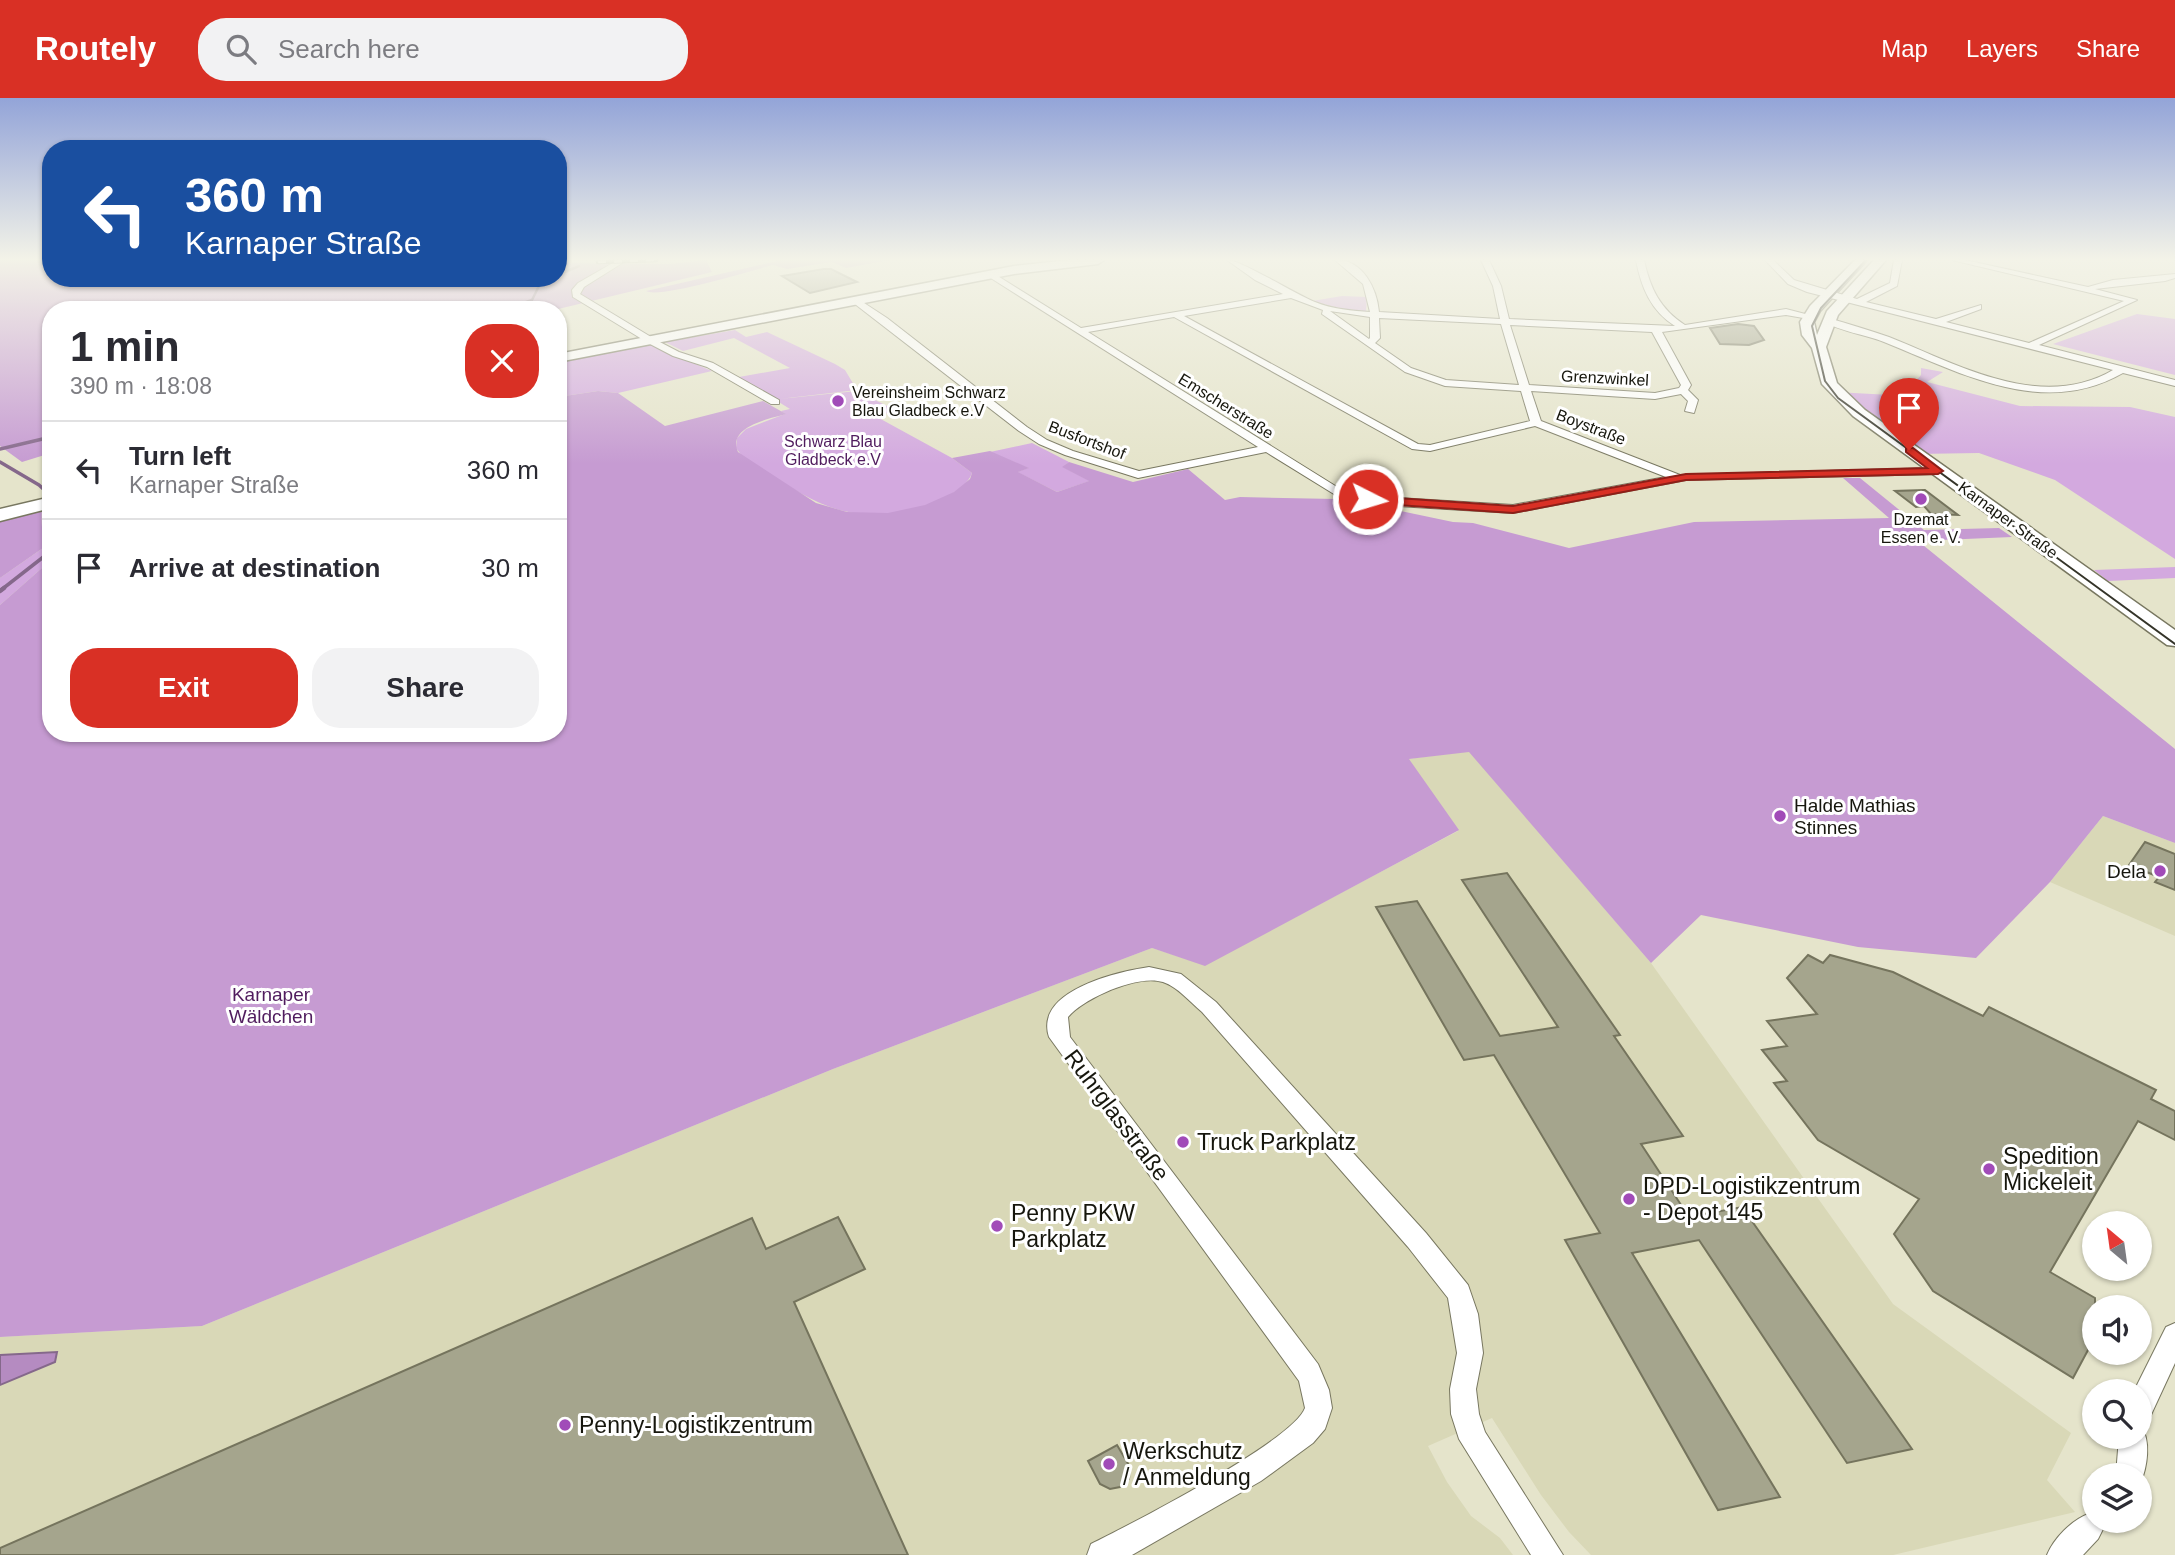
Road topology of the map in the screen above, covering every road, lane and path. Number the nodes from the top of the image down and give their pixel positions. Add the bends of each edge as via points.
1 (631, 328) edge
2 (709, 328) edge
3 (894, 328) edge
4 (1072, 328) edge
5 (1094, 328) edge
6 (1199, 328) edge
7 (1347, 328) edge
8 (1375, 328) edge
9 (1506, 328) edge
10 (1613, 328) edge
11 (1684, 328) edge
12 (1808, 328) edge
13 (1826, 328) edge
14 (1850, 328) edge
15 (1960, 328) edge
16 (2070, 328) edge
17 (1656, 330) junction
18 (1077, 331) junction
19 (649, 339) junction
20 (1370, 344) junction
21 (2029, 346) junction
22 (1819, 347) junction
23 (2064, 355) junction
24 (567, 356) edge
25 (2123, 369) junction
26 (2175, 380) edge
27 (1524, 389) junction
28 (1683, 390) junction
29 (775, 402) dead end
30 (1689, 411) dead end
31 (1536, 423) junction
32 (1265, 449) junction
33 (1938, 471) junction
34 (1678, 478) junction
35 (42, 504) edge
36 (0, 515) edge
37 (2175, 640) edge
38 (2175, 1335) edge
39 (2152, 1383) edge
40 (2084, 1533) edge
41 (1102, 1555) edge
42 (1548, 1555) edge
43 (2062, 1555) edge

1 - 19 street
2 - 19 main road
3 - 32 street, Busfortshof via 1042,442 1104,466 1138,475
4 - 18 street, Emscherstraße
5 - 18 street
6 - 31 street via 1416,447 1430,448
7 - 20 street, Grenzwinkel
8 - 20 street
9 - 27 street, Boystraße
10 - 17 street
11 - 17 street
12 - 22 main road
13 - 22 main road
14 - 25 street via 1950,367 2015,385 2082,387
15 - 21 street
16 - 21 street
17 - 28 street, Grenzwinkel via 1685,381
18 - 32 street, Emscherstraße
19 - 24 main road
19 - 29 street via 710,365
20 - 27 street, Grenzwinkel via 1423,377 1465,386
21 - 23 street
22 - 33 main road, Karnaper Straße via 1830,384 1842,399
23 - 25 street
23 - 26 street via 2073,352
25 - 26 street
27 - 28 street, Grenzwinkel via 1655,396
27 - 31 street, Boystraße
28 - 30 street, Grenzwinkel via 1693,400
31 - 34 street, Boystraße
32 - 34 street, Emscherstraße via 1342,495 1381,500 1513,509
33 - 34 street
33 - 37 main road, Karnaper Straße
35 - 36 main road
38 - 39 street
40 - 43 street
41 - 42 street, Ruhrglasstraße via 1286,1449 1315,1420 1318,1395 1309,1373 1061,1040 1056,1025 1070,1003 1122,979 1158,974 1177,980 1209,1007 1418,1240 1459,1293 1471,1353 1464,1389 1473,1439

